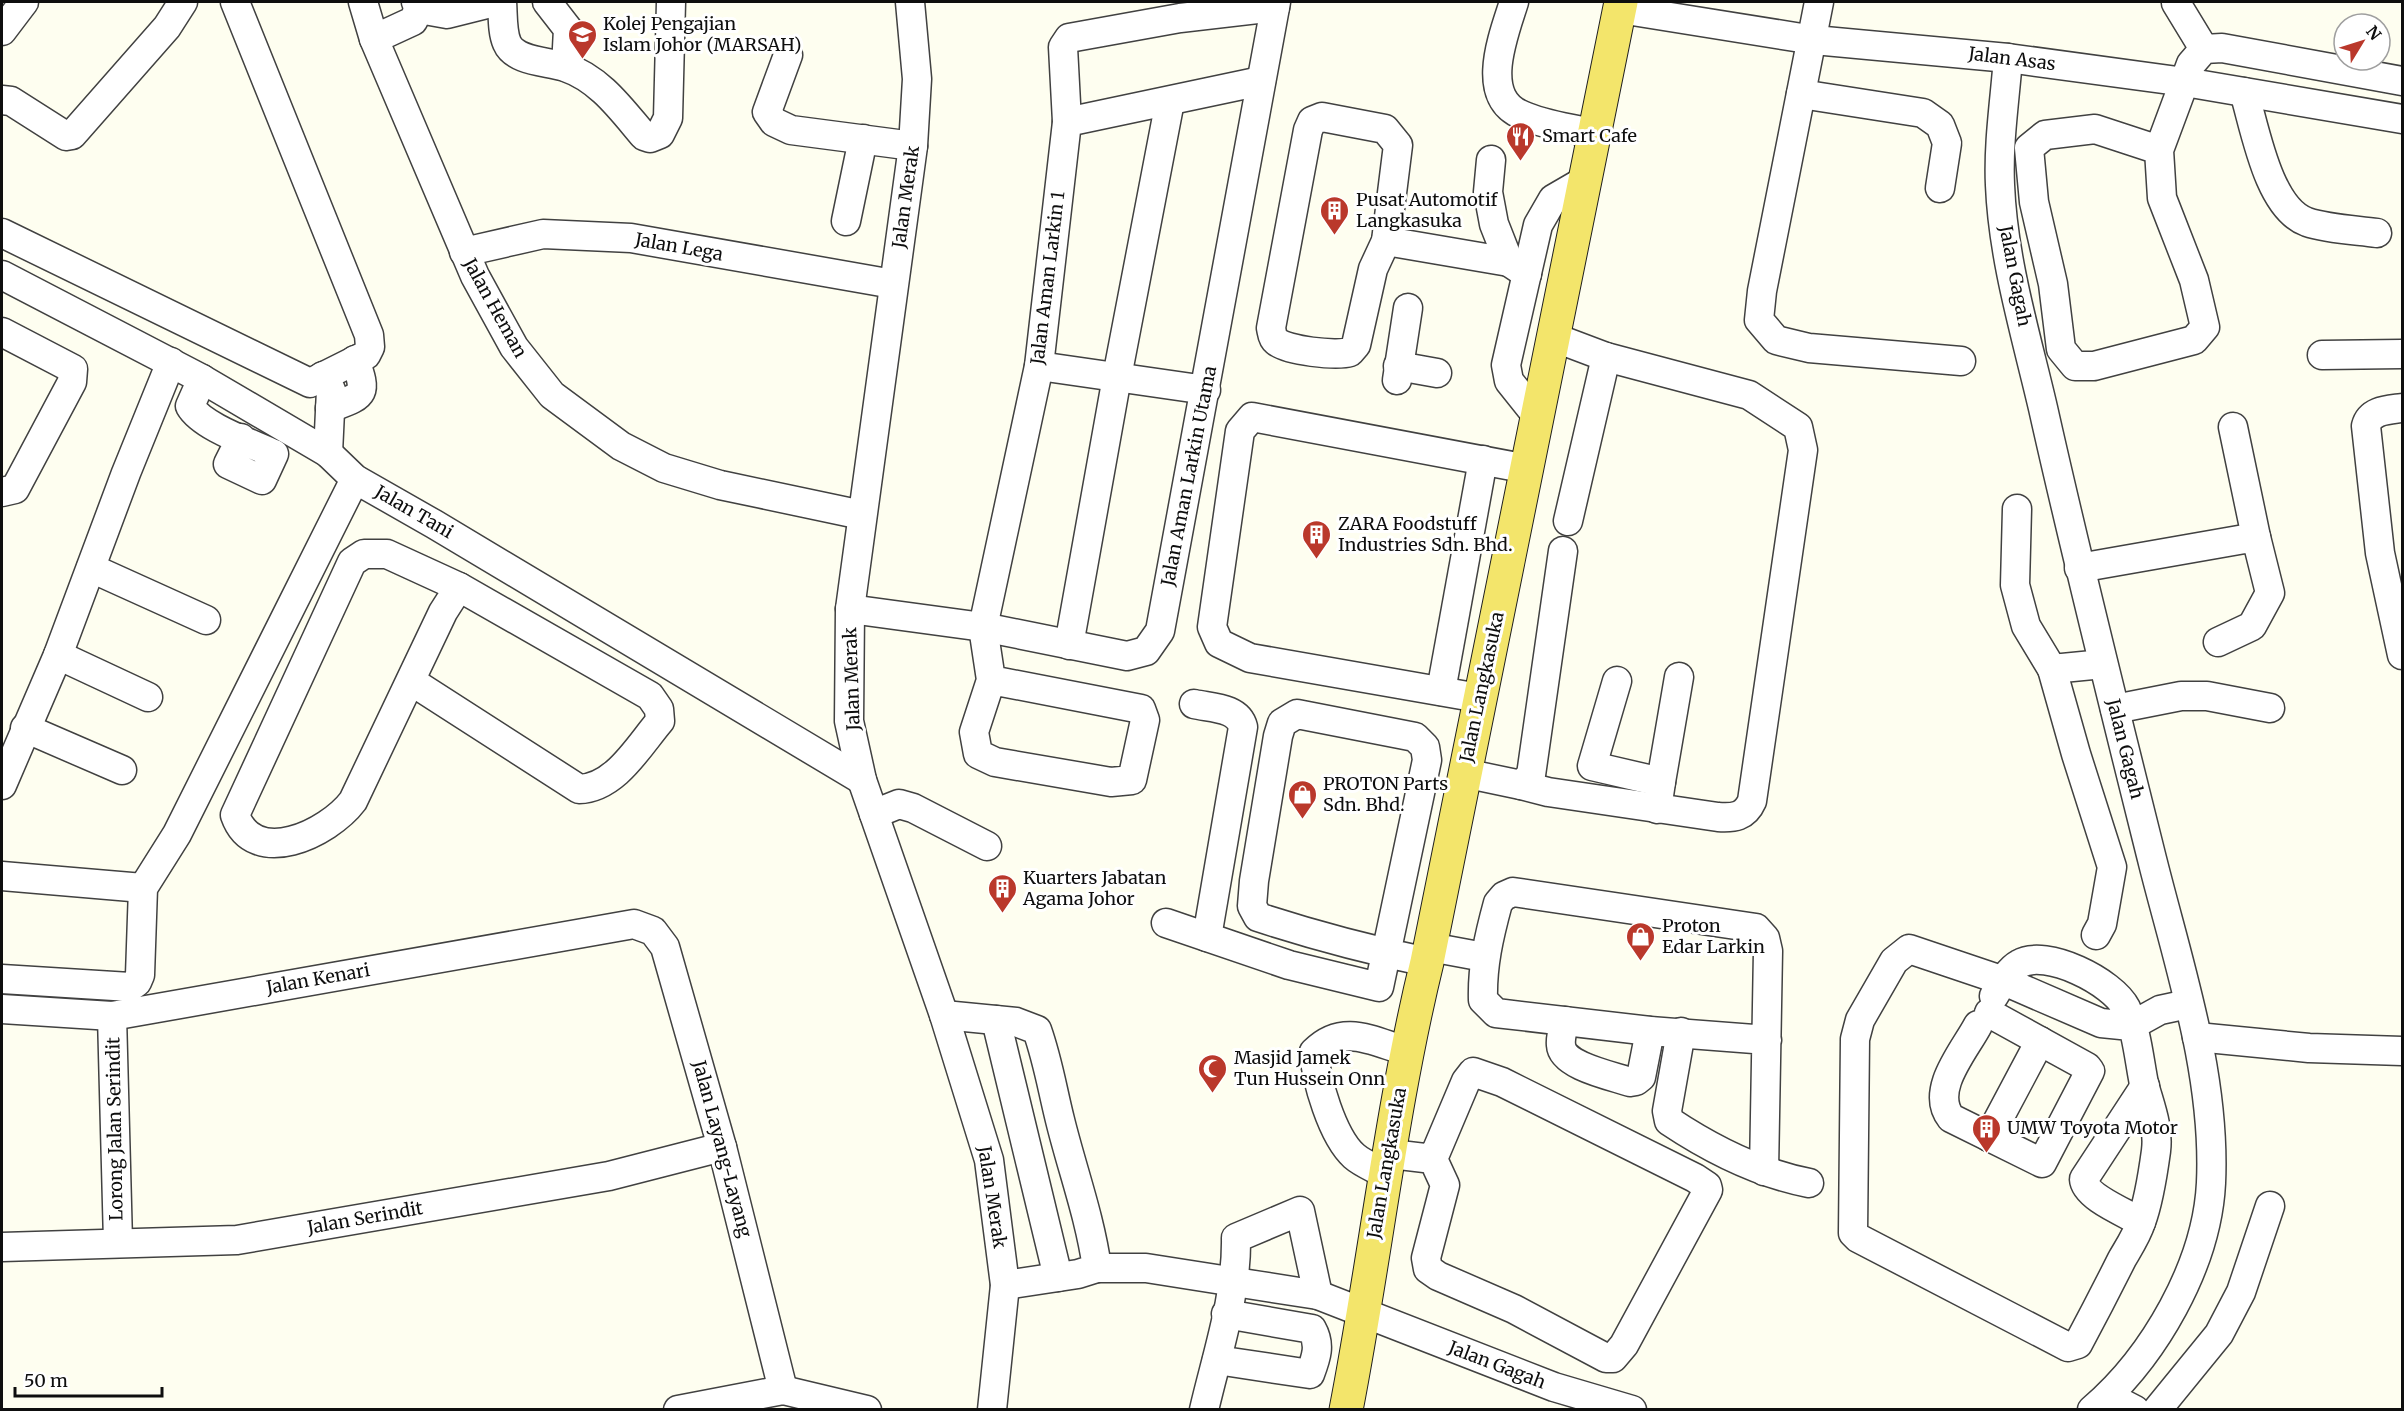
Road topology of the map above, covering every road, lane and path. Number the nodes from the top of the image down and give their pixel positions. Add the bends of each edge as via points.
1 (24, 2) edge
2 (183, 2) edge
3 (235, 2) edge
4 (363, 2) edge
5 (495, 2) edge
6 (502, 2) edge
7 (547, 2) edge
8 (671, 2) edge
9 (910, 2) edge
10 (1514, 2) edge
11 (1820, 2) edge
12 (2176, 3) dead end
13 (1276, 4) edge
14 (417, 5) edge
15 (1620, 5) edge
16 (2, 31) edge
17 (374, 39) junction
18 (1814, 40) junction
19 (2204, 50) junction
20 (788, 55) dead end
21 (2008, 58) junction
22 (566, 67) junction
23 (1261, 81) junction
24 (2185, 81) junction
25 (2403, 81) edge
26 (2244, 92) junction
27 (1801, 94) junction
28 (2, 100) edge
29 (1170, 101) junction
30 (2403, 119) edge
31 (1067, 122) junction
32 (1594, 134) junction
33 (863, 139) junction
34 (913, 146) junction
35 (2159, 150) junction
36 (1491, 160) dead end
37 (1584, 182) junction
38 (1940, 188) dead end
39 (846, 221) dead end
40 (2, 233) edge
41 (2377, 233) dead end
42 (1386, 242) junction
43 (464, 252) junction
44 (1518, 268) junction
45 (2, 275) edge
46 (893, 284) junction
47 (1367, 299) junction
48 (2, 317) edge
49 (2, 331) edge
50 (1553, 337) junction
51 (2403, 354) edge
52 (2322, 355) dead end
53 (1606, 357) junction
54 (355, 360) junction
55 (1961, 361) dead end
56 (171, 362) junction
57 (1038, 366) junction
58 (1437, 373) dead end
59 (323, 376) junction
60 (1116, 377) junction
61 (202, 380) junction
62 (1206, 390) junction
63 (330, 408) junction
64 (2403, 408) edge
65 (1537, 416) junction
66 (2233, 427) dead end
67 (241, 438) dead end
68 (328, 453) junction
69 (1483, 460) junction
70 (1528, 469) junction
71 (355, 479) junction
72 (2, 492) edge
73 (2017, 509) dead end
74 (861, 515) junction
75 (1568, 521) dead end
76 (2256, 537) junction
77 (1563, 551) dead end
78 (91, 568) junction
79 (2079, 568) junction
80 (459, 587) junction
81 (850, 609) junction
82 (206, 620) dead end
83 (983, 627) junction
84 (2218, 642) dead end
85 (1069, 645) junction
86 (58, 655) junction
87 (2403, 655) edge
88 (2103, 664) junction
89 (2052, 669) junction
90 (1679, 677) dead end
91 (255, 680) junction
92 (991, 680) junction
93 (411, 681) junction
94 (1617, 681) dead end
95 (1441, 691) junction
96 (291, 696) junction
97 (148, 697) dead end
98 (1479, 698) junction
99 (1194, 704) dead end
100 (2270, 708) dead end
101 (2115, 709) junction
102 (25, 729) junction
103 (854, 741) junction
104 (823, 757) junction
105 (122, 770) dead end
106 (1464, 773) junction
107 (862, 780) junction
108 (1521, 784) junction
109 (2, 785) edge
110 (1659, 795) junction
111 (874, 814) junction
112 (987, 846) dead end
113 (2, 876) edge
114 (143, 888) junction
115 (1166, 923) dead end
116 (634, 924) joint
117 (2097, 935) dead end
118 (1207, 937) junction
119 (1388, 954) junction
120 (1428, 954) junction
121 (1484, 957) junction
122 (2, 979) edge
123 (1379, 987) junction
124 (1419, 996) junction
125 (1991, 1004) junction
126 (2188, 1004) junction
127 (2, 1010) edge
128 (945, 1015) junction
129 (112, 1016) junction
130 (996, 1020) junction
131 (1565, 1021) junction
132 (2131, 1026) junction
133 (1650, 1031) junction
134 (1681, 1032) junction
135 (2197, 1037) junction
136 (1767, 1040) junction
137 (2040, 1041) junction
138 (1406, 1051) junction
139 (2403, 1051) edge
140 (2145, 1086) junction
141 (1989, 1137) junction
142 (722, 1147) junction
143 (1433, 1159) junction
144 (1389, 1164) junction
145 (1764, 1171) junction
146 (1809, 1183) dead end
147 (2270, 1206) dead end
148 (2141, 1222) junction
149 (117, 1242) junction
150 (2, 1247) edge
151 (1097, 1268) junction
152 (1058, 1277) junction
153 (1233, 1280) junction
154 (1005, 1285) junction
155 (1318, 1295) junction
156 (1226, 1314) junction
157 (1364, 1315) junction
158 (1217, 1360) junction
159 (783, 1390) junction
160 (2100, 1403) edge
161 (678, 1410) edge
162 (867, 1410) edge
163 (992, 1410) edge
164 (1204, 1410) edge
165 (1346, 1410) edge
166 (1632, 1410) edge
167 (2135, 1410) edge
168 (2157, 1410) edge

1 - 16 street
2 - 28 street via 72,135 66,136 11,101
3 - 54 street via 369,335 366,355
4 - 17 street, Jalan Heman
5 - 14 street via 447,14
6 - 22 street via 507,44 519,55
7 - 22 street via 568,29
8 - 22 street via 668,118 660,134 644,136 594,81
9 - 34 street, Jalan Merak via 917,79
10 - 32 street via 1499,57 1499,92 1521,115
11 - 18 street
12 - 19 street
13 - 23 street, Jalan Aman Larkin Utama
13 - 31 street, Jalan Aman Larkin 1 via 1069,38 1062,47
14 - 17 street via 413,21
15 - 18 street, Jalan Asas
15 - 32 main road, Jalan Langkasuka
17 - 43 street, Jalan Heman
18 - 21 street, Jalan Asas
18 - 27 street
19 - 24 street via 2191,64
19 - 25 street via 2222,48
20 - 33 street via 768,112 774,122 790,130
21 - 24 street, Jalan Asas
21 - 79 street, Jalan Gagah via 2000,183 2006,240
23 - 29 street
23 - 62 street, Jalan Aman Larkin Utama
24 - 26 street, Jalan Asas
24 - 35 street
26 - 30 street, Jalan Asas
26 - 41 street via 2277,193 2288,210 2307,222
27 - 38 street via 1923,113 1940,125 1947,142
27 - 55 street via 1762,291 1760,320 1776,340 1809,348
29 - 31 street
29 - 60 street
31 - 57 street, Jalan Aman Larkin 1
32 - 37 main road, Jalan Langkasuka
33 - 34 street
33 - 39 street
34 - 46 street, Jalan Merak
35 - 35 street via 2162,198 2194,280 2205,327 2194,340 2094,366 2075,366 2061,349 2053,284 2034,202 2029,148 2044,135 2095,129
36 - 44 street via 1488,192 1494,224
37 - 44 street via 1547,206
37 - 50 main road, Jalan Langkasuka
40 - 59 street via 310,383
42 - 44 street
42 - 47 street via 1373,268
42 - 47 street via 1398,145 1392,135 1385,129 1322,117 1312,121 1288,231 1272,336 1280,343 1324,354 1350,352 1356,345
43 - 46 street, Jalan Lega via 543,234 632,238
43 - 74 street, Jalan Heman via 514,347 531,370 552,395 621,446 664,468 720,485
44 - 65 street via 1506,365 1509,381
45 - 56 street, Jalan Tani
46 - 74 street, Jalan Merak
47 - 58 street via 1416,309 1397,373
48 - 49 street via 7,320
49 - 72 street via 72,369 72,382 15,489
50 - 53 street
50 - 65 main road, Jalan Langkasuka
51 - 52 street
53 - 75 street
53 - 110 street via 1749,395 1798,427 1803,450 1752,801 1748,810 1729,818
54 - 59 street
54 - 63 street via 363,392
56 - 61 street, Jalan Tani
56 - 78 street
57 - 60 street
57 - 83 street, Jalan Aman Larkin 1
59 - 63 street via 331,390
60 - 62 street
60 - 85 street
61 - 67 street via 190,406 196,417
61 - 68 street, Jalan Tani
62 - 85 street, Jalan Aman Larkin Utama via 1160,631 1146,651 1127,656
63 - 68 street
64 - 87 street via 2377,412 2366,426 2380,553
65 - 70 main road, Jalan Langkasuka
66 - 76 street
68 - 71 street, Jalan Tani
69 - 70 street
69 - 95 street
69 - 95 street via 1252,417 1240,431 1212,627 1219,643 1250,658
70 - 98 main road, Jalan Langkasuka
71 - 91 street
71 - 104 street, Jalan Tani
73 - 89 street via 2015,585 2026,626
74 - 81 street, Jalan Merak
76 - 79 street
76 - 84 street via 2270,593 2252,626
77 - 108 street via 1534,762 1529,778
78 - 82 street
78 - 86 street
79 - 88 street, Jalan Gagah
80 - 93 street
80 - 93 street via 650,696 659,709 660,721 616,774 596,789 579,789
80 - 96 street via 387,554 364,555 352,562
81 - 83 street, Jalan Aman Larkin Utama
81 - 103 street, Jalan Merak via 849,721
83 - 85 street, Jalan Aman Larkin Utama
83 - 92 street
86 - 97 street
86 - 102 street
88 - 89 street
88 - 101 street, Jalan Gagah
89 - 117 street via 2112,867
90 - 110 street
91 - 96 street
91 - 114 street via 177,834
92 - 92 street via 1141,709 1145,720 1132,780 1112,783 995,762 978,754 974,732
93 - 96 street via 342,816 320,830 279,844 260,843 240,831 235,815
94 - 110 street via 1592,766
95 - 98 street
98 - 106 main road, Jalan Langkasuka
99 - 118 street via 1232,712 1241,719 1243,727
100 - 101 street via 2206,696 2181,696
101 - 126 street, Jalan Gagah
102 - 105 street
102 - 109 street
103 - 104 street
103 - 107 street, Jalan Merak
104 - 107 street, Jalan Tani
106 - 108 street
106 - 120 main road, Jalan Langkasuka
107 - 111 street, Jalan Merak
108 - 110 street via 1548,792
111 - 112 street via 899,804
111 - 128 street, Jalan Merak
113 - 114 street
114 - 122 street via 140,975 130,987
115 - 118 street
116 - 129 street, Jalan Kenari
116 - 142 street, Jalan Layang-Layang via 653,931 665,947
118 - 123 street via 1289,965
119 - 119 street via 1427,760 1425,747 1415,737 1297,714 1282,723 1278,736 1252,906 1258,917
119 - 120 street
119 - 123 street
120 - 121 street
120 - 124 main road, Jalan Langkasuka
121 - 131 street via 1483,1000 1487,1007 1496,1013
121 - 136 street via 1498,903 1513,892 1756,928 1768,951
123 - 124 street
124 - 138 main road, Jalan Langkasuka
125 - 132 street
125 - 132 street via 2014,968 2028,960 2068,966 2117,995
125 - 137 street
125 - 141 street via 1944,1087 1942,1098 1951,1118
125 - 148 street via 1916,950 1909,949 1894,961 1860,1020 1855,1039 1853,1233 2074,1347
126 - 132 street via 2160,1010
126 - 135 street, Jalan Gagah
127 - 129 street, Jalan Kenari
128 - 130 street
128 - 154 street, Jalan Merak via 989,1160
129 - 149 street, Lorong Jalan Serindit
130 - 151 street via 1037,1030 1082,1193
130 - 152 street
131 - 133 street
131 - 133 street via 1561,1045 1572,1062 1630,1082 1641,1077
132 - 140 street
133 - 134 street
134 - 136 street
134 - 145 street via 1667,1111 1669,1120 1707,1144
135 - 139 street via 2309,1048
135 - 160 street, Jalan Gagah via 2211,1143 2211,1186 2201,1234 2185,1284 2158,1333 2130,1373
136 - 145 street
137 - 141 street
137 - 141 street via 2087,1066 2090,1075 2042,1163
138 - 144 main road, Jalan Langkasuka
138 - 144 street via 1350,1034 1326,1039 1314,1052 1315,1071 1335,1126 1354,1156
140 - 148 street via 2154,1113 2156,1148
140 - 148 street via 2084,1179 2092,1194
142 - 149 street, Jalan Serindit via 609,1176 237,1240
142 - 159 street, Jalan Layang-Layang
143 - 143 street via 1445,1185 1426,1258 1428,1269 1606,1358 1613,1358 1624,1346 1708,1190 1695,1178 1502,1082 1473,1072
143 - 144 street
144 - 157 main road, Jalan Langkasuka
145 - 146 street
147 - 168 street via 2241,1292 2219,1334
149 - 150 street, Jalan Serindit
151 - 152 street, Jalan Gagah
151 - 153 street, Jalan Gagah via 1146,1268
152 - 154 street, Jalan Gagah
153 - 155 street, Jalan Gagah
153 - 155 street via 1236,1238 1300,1211
153 - 156 street
154 - 163 street, Jalan Merak
155 - 157 street, Jalan Gagah
156 - 158 street
156 - 158 street via 1312,1329 1317,1339 1317,1355 1310,1374
157 - 165 main road, Jalan Langkasuka
157 - 166 street, Jalan Gagah via 1554,1387
158 - 164 street
159 - 161 street
159 - 162 street
160 - 167 street

